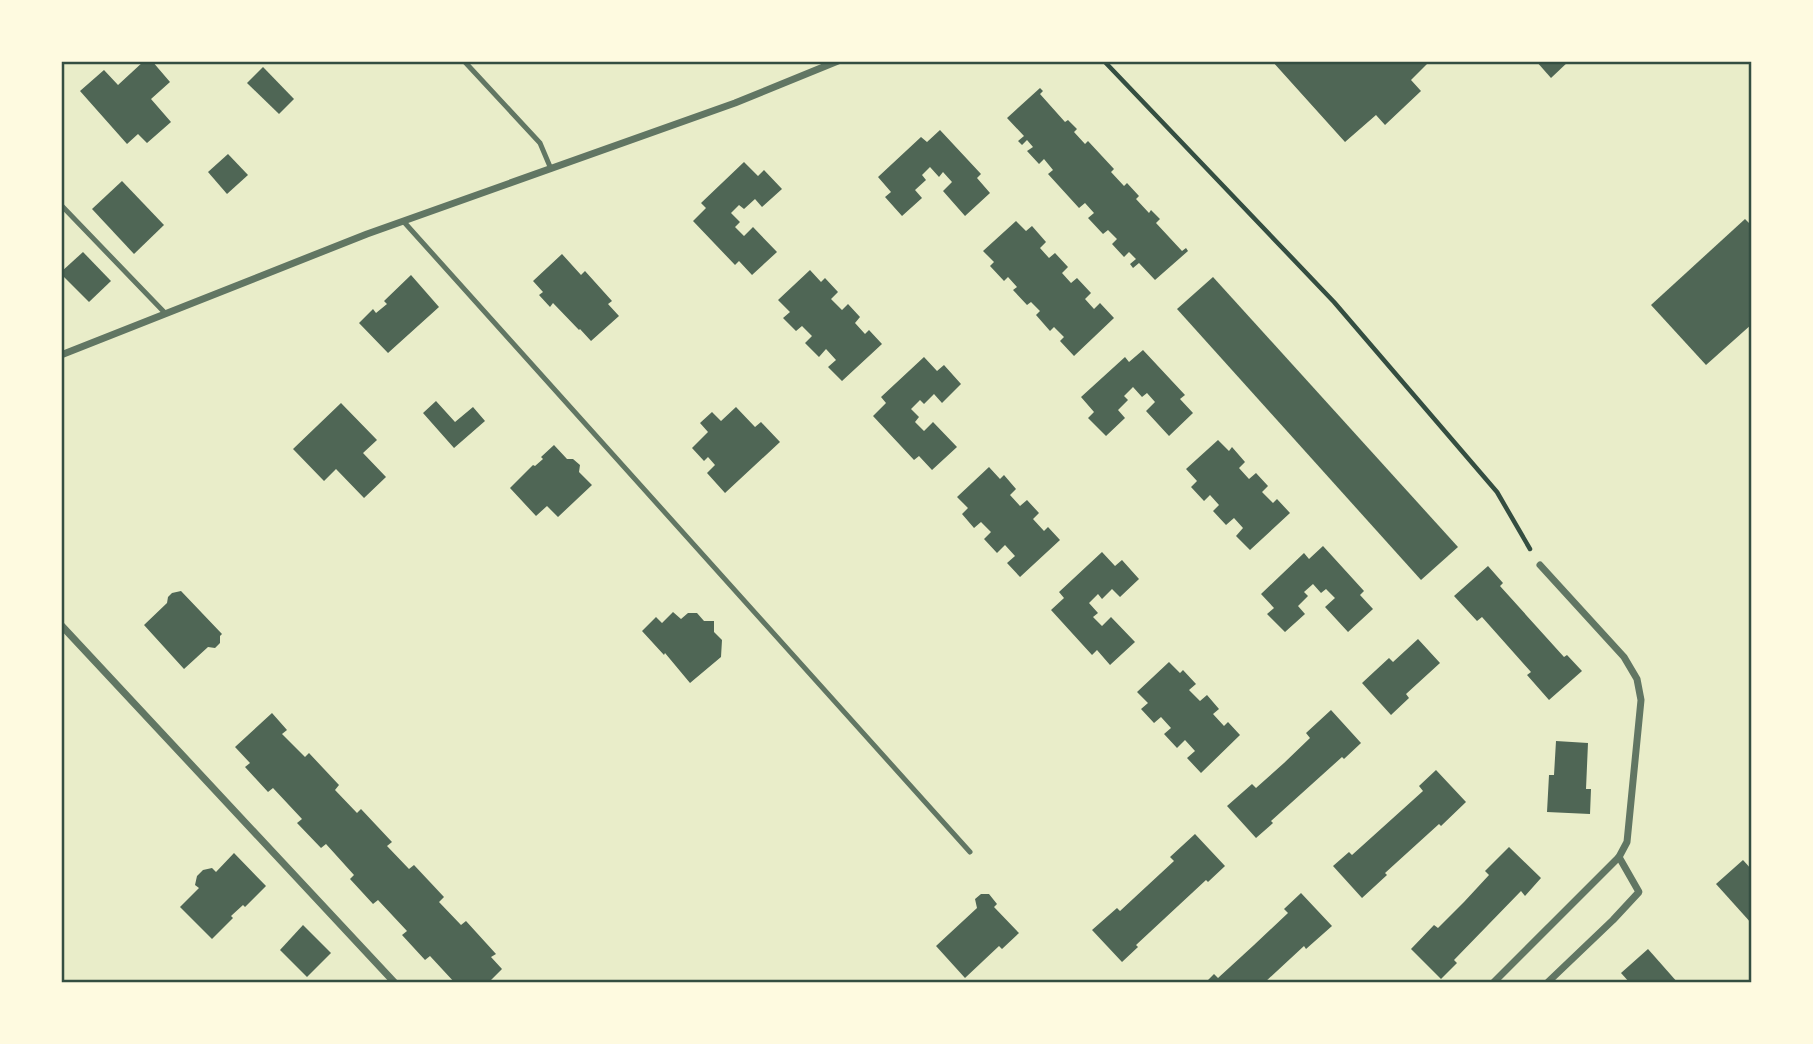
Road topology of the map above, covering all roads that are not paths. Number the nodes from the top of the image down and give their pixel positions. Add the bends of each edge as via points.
1 (464, 61) edge
2 (838, 61) edge
3 (551, 169) junction
4 (61, 205) edge
5 (404, 222) junction
6 (164, 313) junction
7 (61, 355) edge
8 (1540, 565) road end
9 (61, 625) edge
10 (970, 852) dead end
11 (1619, 857) junction
12 (395, 983) edge
13 (1493, 983) edge
14 (1548, 983) edge

1 - 3 lane via 540,143
2 - 3 street
3 - 5 street
4 - 6 lane
5 - 6 street
5 - 10 lane
6 - 7 street
8 - 11 street via 1624,657 1637,679 1642,700 1627,842
9 - 12 street
11 - 13 street
11 - 14 street via 1639,892

